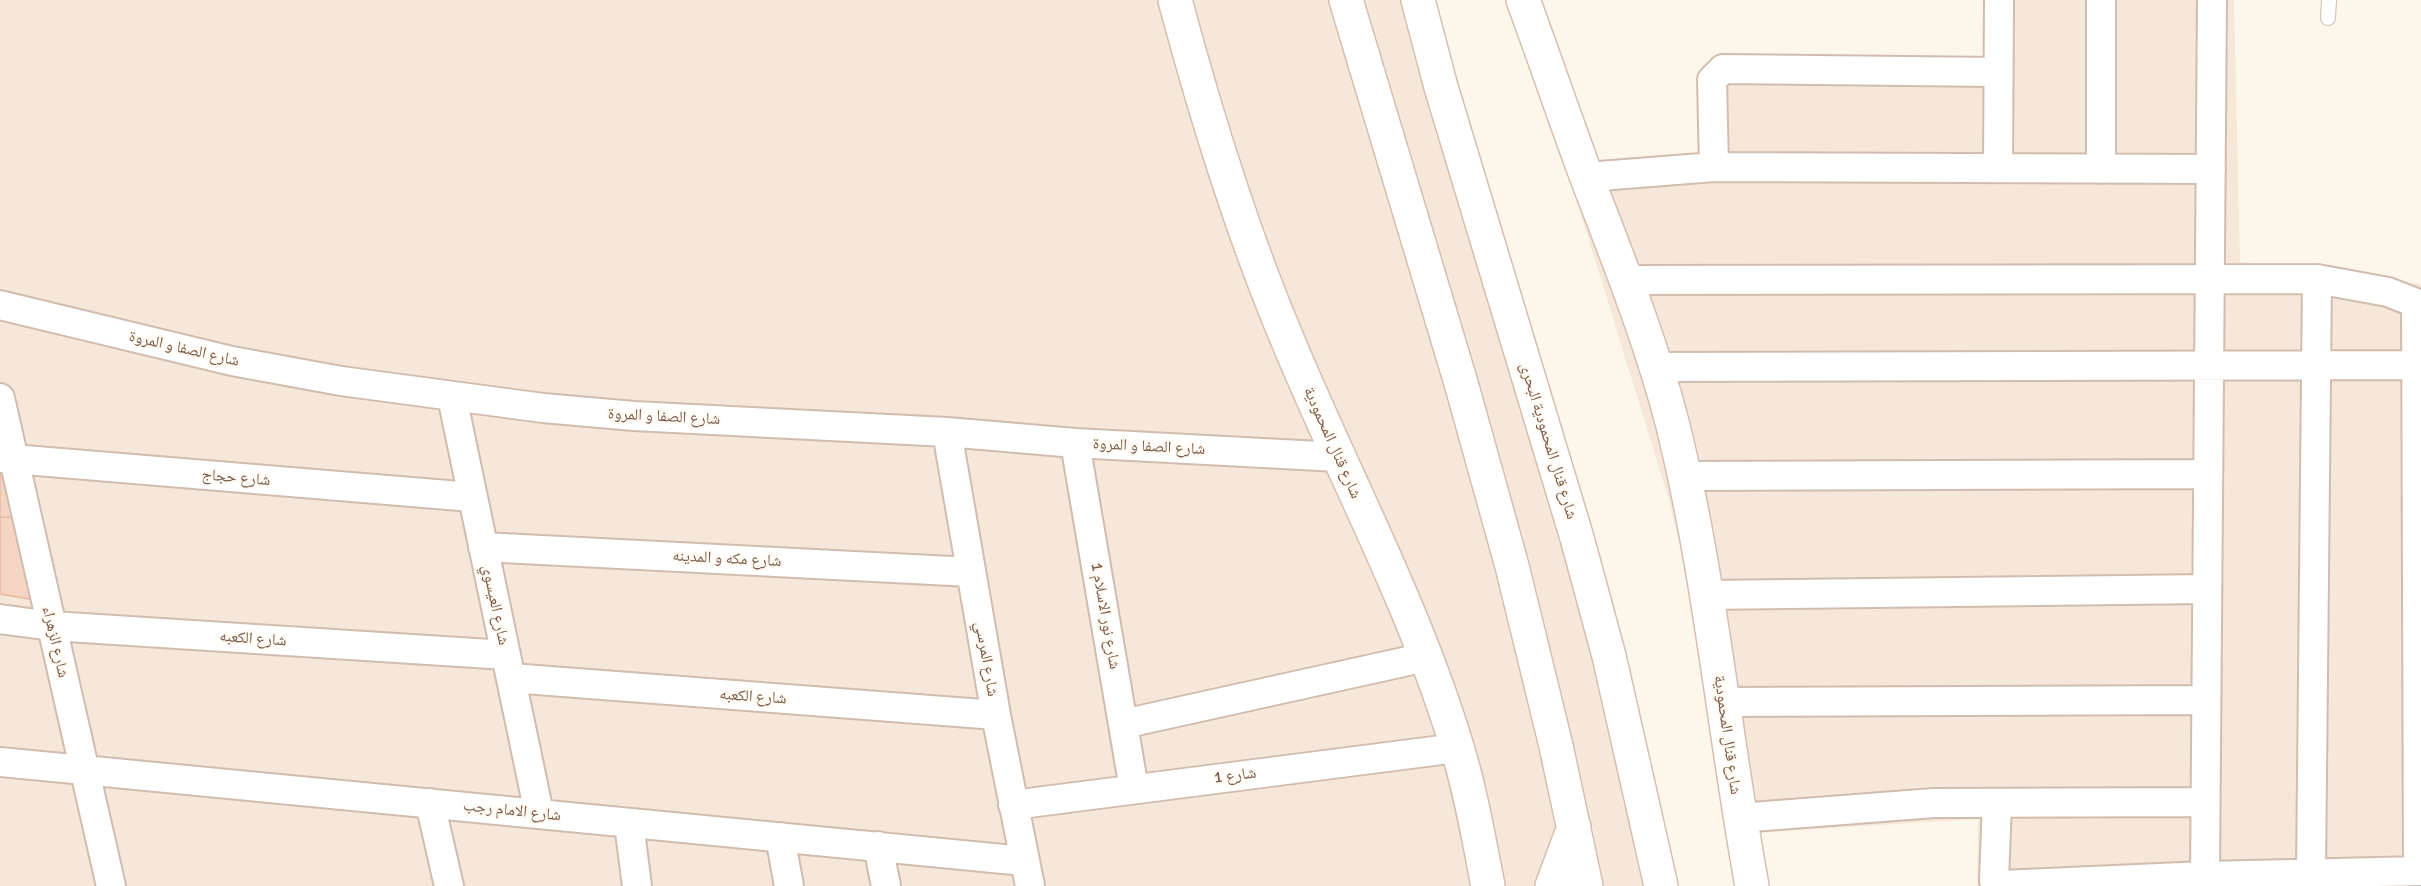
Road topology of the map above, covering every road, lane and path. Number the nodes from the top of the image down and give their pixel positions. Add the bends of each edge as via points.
1 (1175, 0) edge
2 (1346, 0) edge
3 (1418, 0) edge
4 (1523, 0) edge
5 (1999, 0) edge
6 (2101, 0) edge
7 (2212, 0) edge
8 (2329, 0) edge
9 (2328, 18) dead end
10 (1998, 72) junction
11 (1714, 167) junction
12 (1998, 168) junction
13 (2101, 169) junction
14 (2211, 169) junction
15 (1587, 177) junction
16 (2317, 279) junction
17 (1628, 280) junction
18 (2210, 281) junction
19 (2418, 304) edge
20 (0, 305) edge
21 (2209, 364) junction
22 (2316, 365) junction
23 (2417, 365) junction
24 (1656, 367) junction
25 (0, 398) edge
26 (452, 398) junction
27 (946, 432) junction
28 (1075, 443) junction
29 (1338, 457) junction
30 (7, 459) edge
31 (2208, 474) junction
32 (1684, 476) junction
33 (472, 497) junction
34 (483, 547) junction
35 (2419, 563) edge
36 (971, 572) junction
37 (2207, 590) junction
38 (1706, 595) junction
39 (0, 619) edge
40 (52, 626) junction
41 (1426, 657) junction
42 (508, 667) junction
43 (2206, 700) junction
44 (1722, 702) junction
45 (996, 715) junction
46 (1123, 724) junction
47 (1458, 748) junction
48 (0, 762) edge
49 (84, 770) junction
50 (1134, 789) junction
51 (2205, 802) junction
52 (430, 803) junction
53 (1997, 803) junction
54 (1013, 805) junction
55 (539, 813) junction
56 (1739, 818) junction
57 (629, 824) junction
58 (1574, 827) junction
59 (780, 837) junction
60 (878, 846) junction
61 (2420, 871) edge
62 (2311, 873) junction
63 (1027, 874) edge
64 (2205, 876) junction
65 (111, 886) edge
66 (449, 886) edge
67 (637, 886) edge
68 (789, 886) edge
69 (885, 886) edge
70 (1488, 886) edge
71 (1552, 886) edge
72 (1586, 886) edge
73 (1661, 886) edge
74 (1752, 886) edge

1 - 29 street, شارع قنال المحمودية via 1205,112 1243,227
2 - 58 street via 1512,566
3 - 73 street, شارع قنال المحمودية البحرى via 1577,538 1614,678
4 - 15 street, شارع قنال المحمودية
5 - 10 street
6 - 13 street
7 - 14 street
8 - 9 lane
10 - 11 street via 1723,69 1712,80
10 - 12 street
11 - 12 street
11 - 15 street
12 - 13 street
13 - 14 street
14 - 18 street
15 - 17 street, شارع قنال المحمودية
16 - 18 street
16 - 19 street via 2388,292
16 - 22 street
17 - 18 street
17 - 24 street, شارع قنال المحمودية
18 - 21 street
19 - 23 street
20 - 26 street, شارع الصفا و المروة via 232,361
21 - 22 street
21 - 24 street
21 - 31 street
22 - 23 street
22 - 62 street
23 - 35 street
24 - 32 street, شارع قنال المحمودية
25 - 30 street, شارع الزهراء
26 - 27 street, شارع الصفا و المروة via 634,416
26 - 33 street, شارع العيسوي
27 - 28 street, شارع الصفا و المروة
27 - 36 street, شارع المرسي
28 - 29 street, شارع الصفا و المروة
28 - 46 street, شارع نور الاسلام 1
29 - 41 street, شارع قنال المحمودية
30 - 33 street, شارع حجاج
30 - 40 street, شارع الزهراء
31 - 32 street
31 - 37 street
32 - 38 street, شارع قنال المحمودية
33 - 34 street, شارع العيسوي
34 - 36 street, شارع مكه و المدينه
34 - 42 street, شارع العيسوي
35 - 61 street
36 - 45 street, شارع المرسي
37 - 38 street
37 - 43 street
38 - 44 street, شارع قنال المحمودية
39 - 40 street, شارع الكعبه
40 - 42 street, شارع الكعبه
40 - 49 street, شارع الزهراء
41 - 46 street
41 - 47 street, شارع قنال المحمودية
42 - 45 street, شارع الكعبه
42 - 55 street, شارع العيسوي
43 - 44 street
43 - 51 street
44 - 56 street, شارع قنال المحمودية
45 - 54 street, شارع المرسي
46 - 50 street, شارع نور الاسلام 1
47 - 50 street, شارع 1
47 - 70 street, شارع قنال المحمودية
48 - 49 street, شارع الامام رجب
49 - 52 street, شارع الامام رجب
49 - 65 street, شارع الزهراء
50 - 54 street, شارع 1
51 - 53 street
51 - 64 street
52 - 55 street, شارع الامام رجب
52 - 66 street
53 - 56 street via 1934,803
53 - 64 street via 1994,880 2001,885
54 - 63 street, شارع المرسي
55 - 57 street, شارع الامام رجب
56 - 74 street, شارع قنال المحمودية
57 - 59 street, شارع الامام رجب
57 - 67 street
58 - 71 street
58 - 72 street
59 - 60 street, شارع الامام رجب
59 - 68 street
60 - 63 street, شارع الامام رجب
60 - 69 street
61 - 62 street
62 - 64 street

